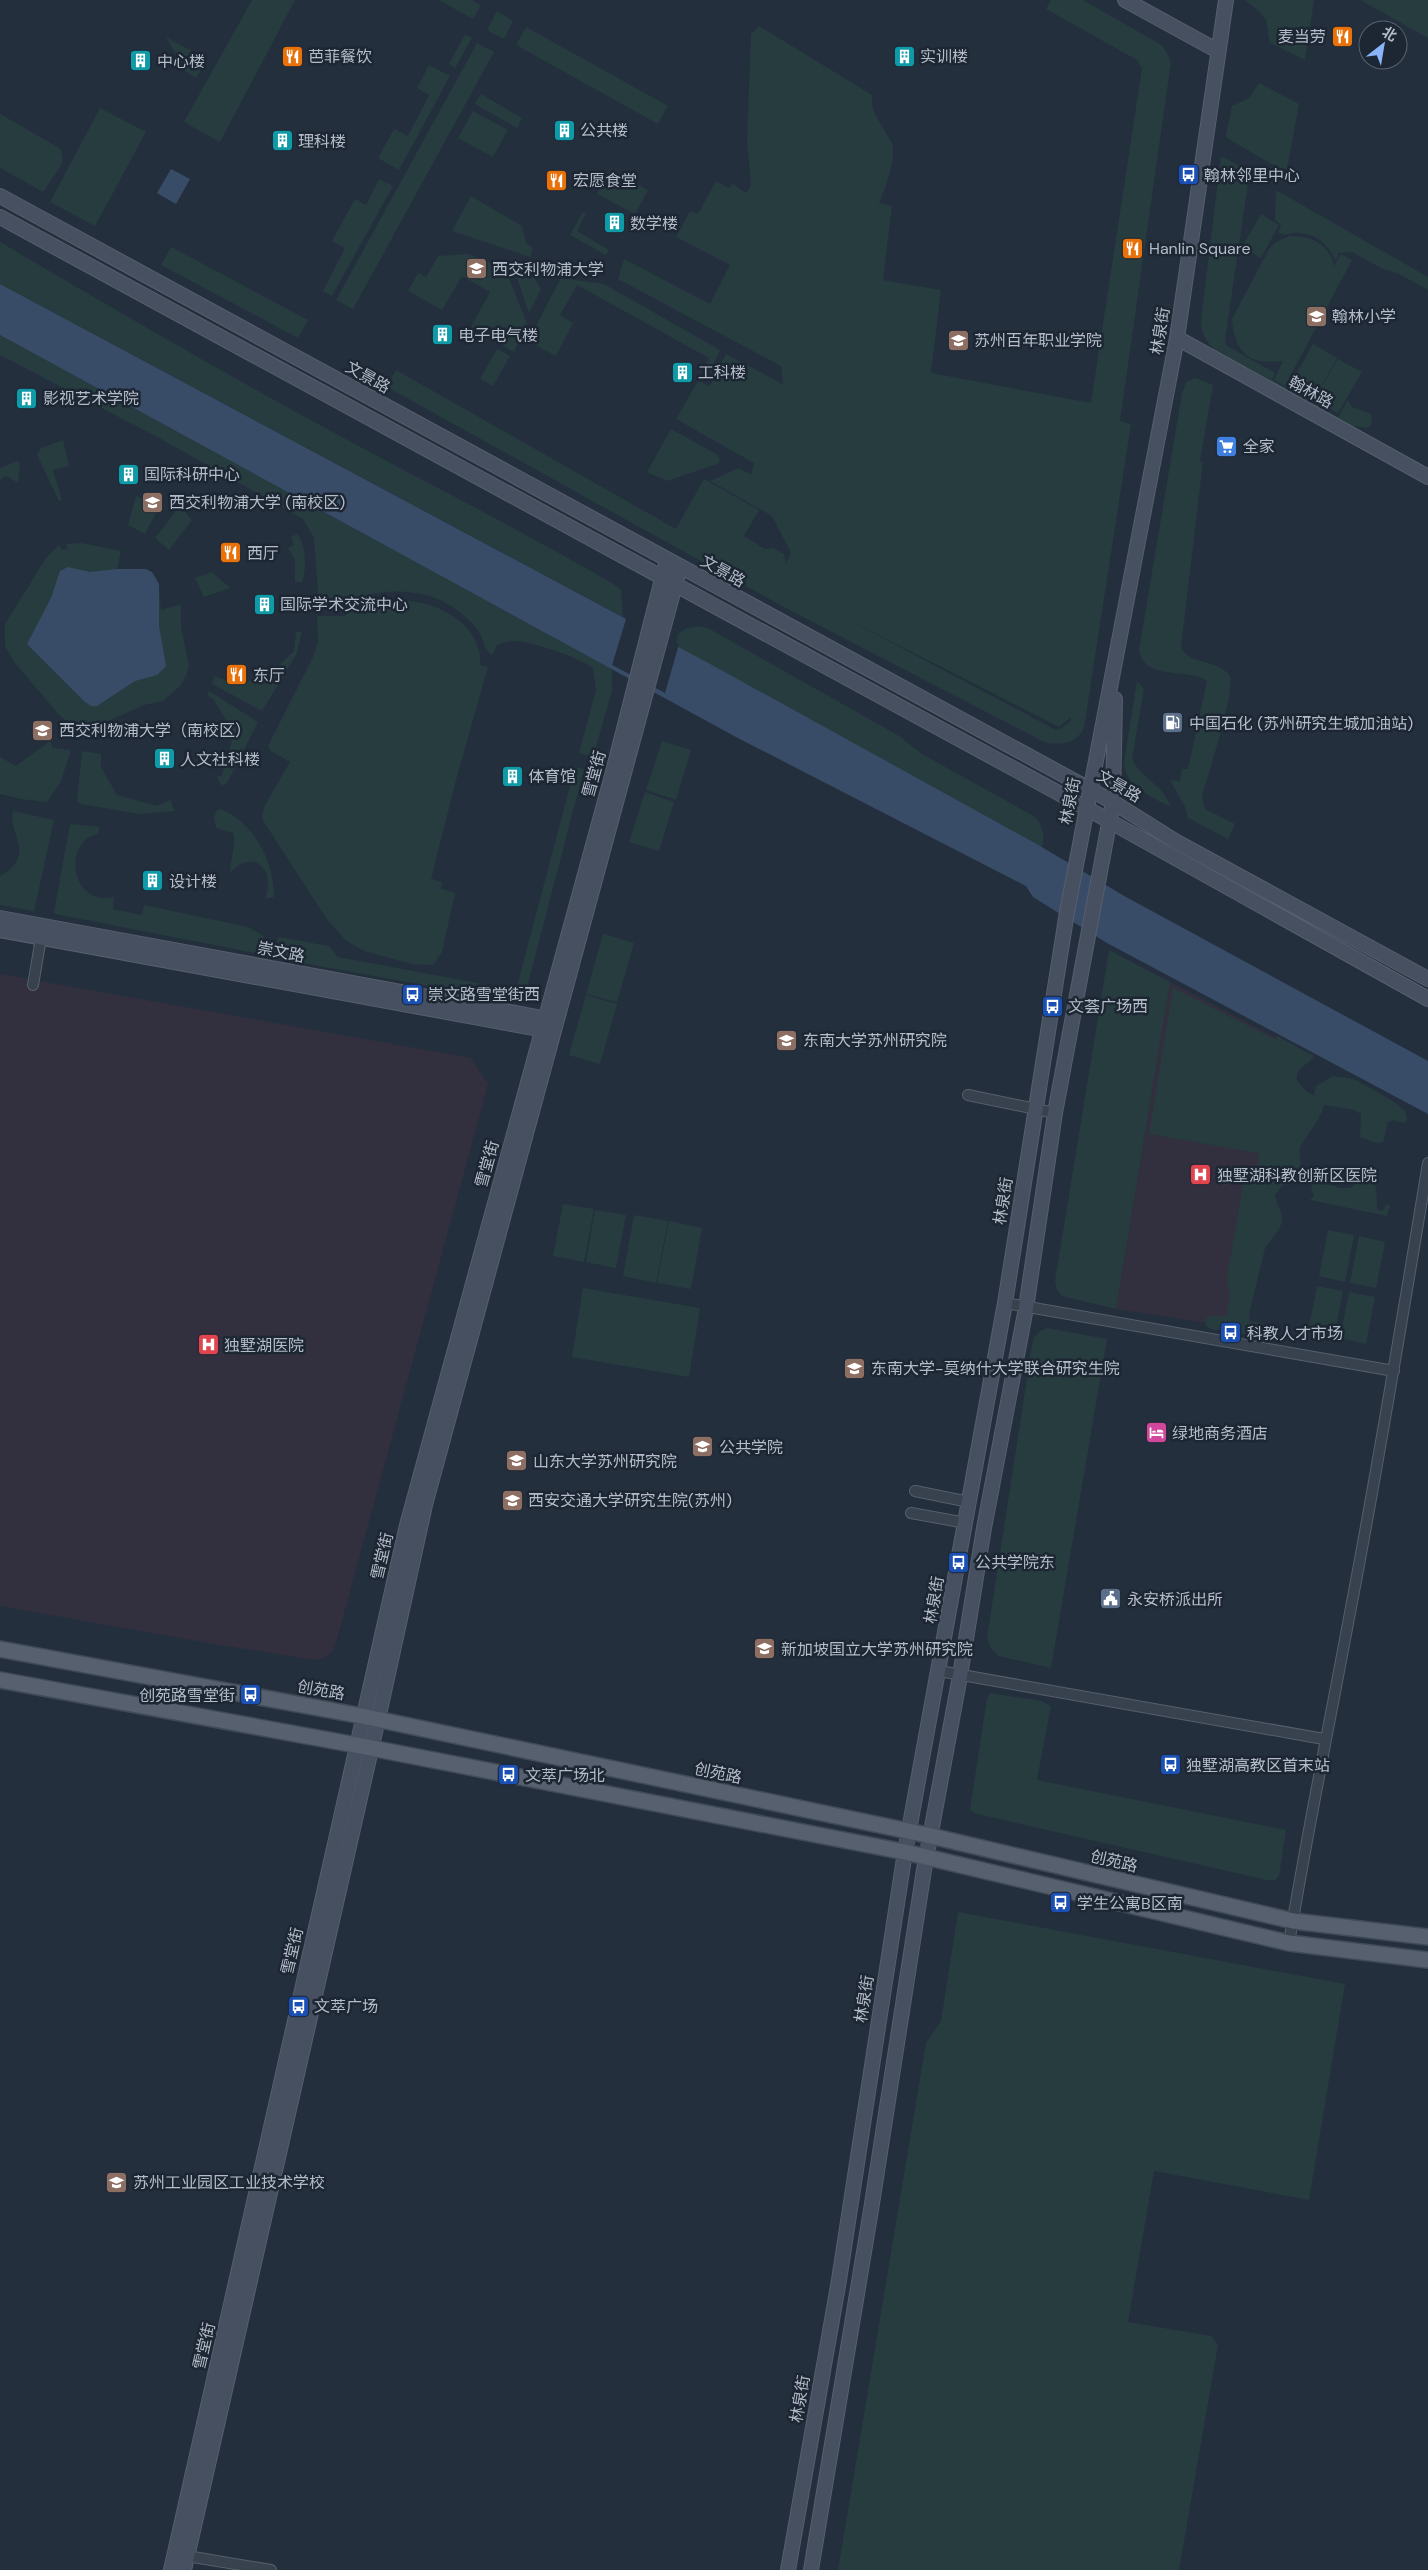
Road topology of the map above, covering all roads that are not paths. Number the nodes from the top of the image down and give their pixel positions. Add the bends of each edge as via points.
1 (1125, 0) edge
2 (1226, 0) edge
3 (1218, 51) junction
4 (0, 196) edge
5 (0, 217) edge
6 (1177, 338) junction
7 (1428, 477) edge
8 (667, 560) junction
9 (680, 567) junction
10 (662, 579) junction
11 (675, 586) junction
12 (656, 630) junction
13 (1115, 666) junction
14 (1089, 789) junction
15 (1113, 802) junction
16 (1086, 808) junction
17 (1110, 821) junction
18 (0, 918) edge
19 (0, 930) edge
20 (43, 931) junction
21 (1428, 979) edge
22 (34, 982) dead end
23 (1428, 1000) edge
24 (549, 1025) junction
25 (968, 1095) dead end
26 (1035, 1110) junction
27 (1056, 1113) junction
28 (1428, 1163) edge
29 (1004, 1303) junction
30 (1026, 1308) junction
31 (1394, 1371) junction
32 (915, 1491) dead end
33 (969, 1502) junction
34 (911, 1513) dead end
35 (966, 1523) junction
36 (0, 1649) edge
37 (939, 1672) junction
38 (960, 1676) junction
39 (0, 1680) edge
40 (362, 1716) junction
41 (378, 1719) junction
42 (1324, 1739) junction
43 (356, 1745) junction
44 (372, 1748) junction
45 (908, 1831) junction
46 (930, 1836) junction
47 (904, 1852) junction
48 (926, 1859) junction
49 (1292, 1920) junction
50 (1428, 1937) edge
51 (1289, 1943) junction
52 (1428, 1960) edge
53 (181, 2555) junction
54 (171, 2570) edge
55 (184, 2570) edge
56 (271, 2570) edge
57 (788, 2570) edge
58 (811, 2570) edge

1 - 3 main road
2 - 3 main road, 林泉街
3 - 6 main road, 林泉街
4 - 8 main road, 文景路
5 - 10 main road
6 - 7 main road, 翰林路
6 - 13 main road, 林泉街
8 - 9 main road, 文景路
8 - 10 main road, 雪堂街
9 - 11 main road, 雪堂街
9 - 14 main road, 文景路
10 - 11 main road
10 - 12 main road, 雪堂街
11 - 12 main road, 雪堂街
11 - 16 main road
12 - 24 main road, 雪堂街
13 - 14 main road, 林泉街
13 - 15 main road, 林泉街
14 - 15 main road, 文景路
14 - 16 main road, 林泉街
15 - 17 main road, 林泉街
15 - 21 main road, 文景路 via 1175,841
16 - 17 main road
16 - 26 main road, 林泉街
17 - 23 main road
17 - 27 main road, 林泉街
18 - 20 main road, 崇文路
19 - 20 main road, 崇文路
20 - 22 street
20 - 24 main road, 崇文路
24 - 40 main road, 雪堂街 via 407,1525
24 - 41 main road, 雪堂街 via 425,1505
25 - 26 street
26 - 27 street
26 - 29 main road, 林泉街
27 - 30 main road, 林泉街
28 - 31 street
29 - 30 street
29 - 33 main road, 林泉街
30 - 31 street
30 - 38 main road, 林泉街 via 984,1528
31 - 42 street
32 - 33 street
33 - 35 main road, 林泉街
34 - 35 street
35 - 37 main road, 林泉街
36 - 40 main road, 创苑路
37 - 38 street
37 - 45 main road, 林泉街
38 - 42 street
38 - 46 main road, 林泉街
39 - 43 main road
40 - 41 main road, 创苑路
40 - 43 main road, 雪堂街
41 - 44 main road, 雪堂街
41 - 45 main road, 创苑路
42 - 49 street
43 - 44 main road
43 - 53 main road, 雪堂街
44 - 47 main road
44 - 53 main road, 雪堂街
45 - 46 main road, 创苑路
45 - 47 main road, 林泉街
46 - 48 main road, 林泉街
46 - 49 main road, 创苑路
47 - 48 main road
47 - 57 main road, 林泉街 via 839,2280
48 - 51 main road
48 - 58 main road, 林泉街
49 - 50 main road, 创苑路
49 - 51 street
51 - 52 main road
53 - 54 main road, 雪堂街
53 - 55 main road, 雪堂街
53 - 56 street

